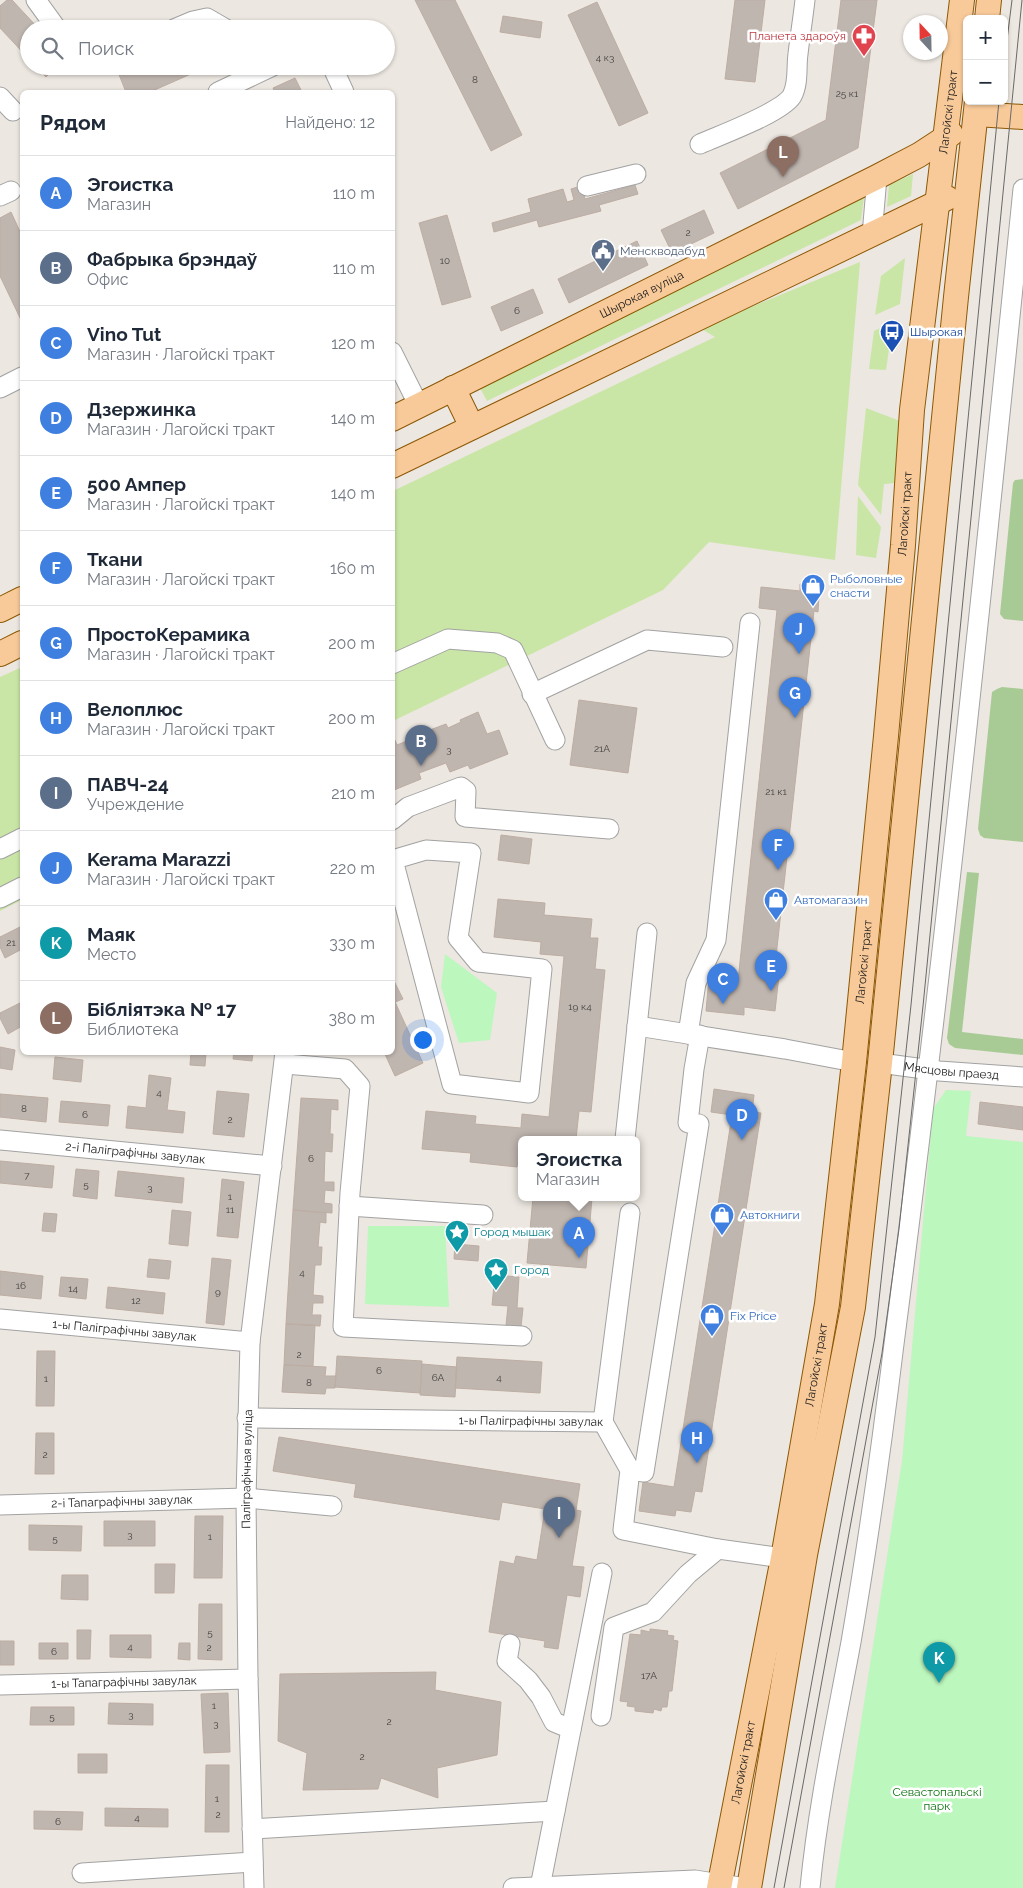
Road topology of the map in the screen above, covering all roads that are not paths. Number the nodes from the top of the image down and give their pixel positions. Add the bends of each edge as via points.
1 (36, 0) edge
2 (805, 0) edge
3 (962, 0) edge
4 (989, 0) edge
5 (987, 15) edge
6 (51, 20) edge
7 (197, 20) edge
8 (210, 20) edge
9 (255, 75) edge
10 (336, 75) edge
11 (222, 90) edge
12 (343, 90) edge
13 (0, 97) edge
14 (976, 107) edge
15 (13, 111) dead end
16 (1023, 117) edge
17 (944, 140) junction
18 (700, 144) dead end
19 (636, 174) dead end
20 (877, 178) junction
21 (587, 186) dead end
22 (968, 187) junction
23 (1023, 189) edge
24 (937, 203) junction
25 (913, 215) junction
26 (872, 235) junction
27 (933, 235) junction
28 (395, 358) edge
29 (20, 378) edge
30 (1, 384) edge
31 (453, 388) junction
32 (419, 406) junction
33 (395, 418) edge
34 (472, 427) junction
35 (395, 465) edge
36 (20, 600) edge
37 (0, 610) edge
38 (750, 623) dead end
39 (20, 644) edge
40 (723, 647) dead end
41 (0, 654) edge
42 (395, 663) edge
43 (532, 694) junction
44 (555, 740) dead end
45 (395, 818) edge
46 (609, 829) dead end
47 (20, 839) edge
48 (0, 849) edge
49 (395, 859) edge
50 (395, 868) edge
51 (20, 889) edge
52 (0, 898) edge
53 (647, 933) dead end
54 (637, 1026) junction
55 (694, 1035) junction
56 (285, 1058) edge
57 (854, 1062) junction
58 (880, 1063) junction
59 (928, 1070) junction
60 (1023, 1077) edge
61 (624, 1136) edge
62 (0, 1140) edge
63 (272, 1166) junction
64 (349, 1206) junction
65 (630, 1213) dead end
66 (483, 1215) dead end
67 (0, 1319) edge
68 (522, 1336) dead end
69 (250, 1342) junction
70 (248, 1418) junction
71 (603, 1422) junction
72 (630, 1470) junction
73 (246, 1498) junction
74 (0, 1505) edge
75 (332, 1506) dead end
76 (718, 1548) junction
77 (783, 1558) junction
78 (602, 1573) dead end
79 (510, 1644) dead end
80 (248, 1679) junction
81 (0, 1686) edge
82 (601, 1716) dead end
83 (572, 1729) junction
84 (555, 1811) junction
85 (252, 1829) junction
86 (253, 1862) junction
87 (82, 1873) dead end
88 (719, 1886) edge
89 (540, 1887) junction
90 (254, 1888) edge
91 (514, 1888) edge
92 (748, 1888) edge
93 (810, 1888) edge

1 - 6 street
2 - 18 street via 796,84 787,102
3 - 17 main road, Лагойскі тракт
4 - 5 main road
7 - 8 street
9 - 11 street
10 - 12 street
13 - 15 street
14 - 16 main road
14 - 17 main road, Шырокая вуліца
14 - 22 main road, Лагойскі тракт
17 - 20 main road, Шырокая вуліца
17 - 24 main road, Лагойскі тракт
19 - 21 street
20 - 26 street
20 - 31 main road, Шырокая вуліца
22 - 24 main road
22 - 58 main road, Лагойскі тракт
23 - 59 street via 974,673
24 - 25 main road
24 - 27 main road, Лагойскі тракт
25 - 26 main road
25 - 27 main road via 925,218
26 - 34 main road
27 - 57 main road, Лагойскі тракт via 912,410 903,545
28 - 32 street
29 - 30 street
31 - 32 main road, Шырокая вуліца
31 - 34 main road
32 - 33 main road, Шырокая вуліца
34 - 35 main road
36 - 37 main road
38 - 55 street via 716,940 696,983
39 - 41 main road
40 - 43 street via 647,640
42 - 43 street via 448,640 497,643 513,650
43 - 44 street
45 - 46 street via 408,807 461,787 466,791 465,817
47 - 48 street
49 - 50 street via 426,850 471,853 458,938 478,962 542,969 529,1092 452,1084
51 - 52 street
53 - 54 street
54 - 55 street
54 - 61 street
55 - 57 street
55 - 72 street via 688,1123 700,1124 644,1472
56 - 63 street, Паліграфічная вуліца
56 - 64 street via 345,1069 360,1086
57 - 58 main road
57 - 77 main road, Лагойскі тракт via 827,1304
58 - 59 street, Мясцовы праезд
58 - 92 main road, Лагойскі тракт via 852,1307 805,1555
59 - 60 street, Мясцовы праезд
59 - 93 street via 894,1348 859,1593
62 - 63 street, 2-і Паліграфічны завулак
63 - 69 street, Паліграфічная вуліца
64 - 66 street
64 - 68 street via 343,1327
65 - 71 street, 1-ы Паліграфічны завулак
67 - 69 street, 1-ы Паліграфічны завулак
69 - 70 street, Паліграфічная вуліца
70 - 71 street, 1-ы Паліграфічны завулак
70 - 73 street, Паліграфічная вуліца
71 - 72 street
72 - 76 street via 624,1530
73 - 74 street, 2-і Тапаграфічны завулак
73 - 75 street, 2-і Тапаграфічны завулак
73 - 80 street, Паліграфічная вуліца
76 - 77 street
76 - 82 street via 688,1574 653,1612 614,1627
77 - 88 main road, Лагойскі тракт
78 - 83 street
79 - 83 street via 507,1661 528,1680 554,1722
80 - 81 street, 1-ы Тапаграфічны завулак
80 - 85 street, Паліграфічная вуліца
83 - 84 street
84 - 85 street
84 - 89 street
85 - 86 street, Паліграфічная вуліца
86 - 87 street
86 - 90 street, Паліграфічная вуліца
88 - 89 street via 695,1880 662,1880
88 - 92 street
89 - 91 street

